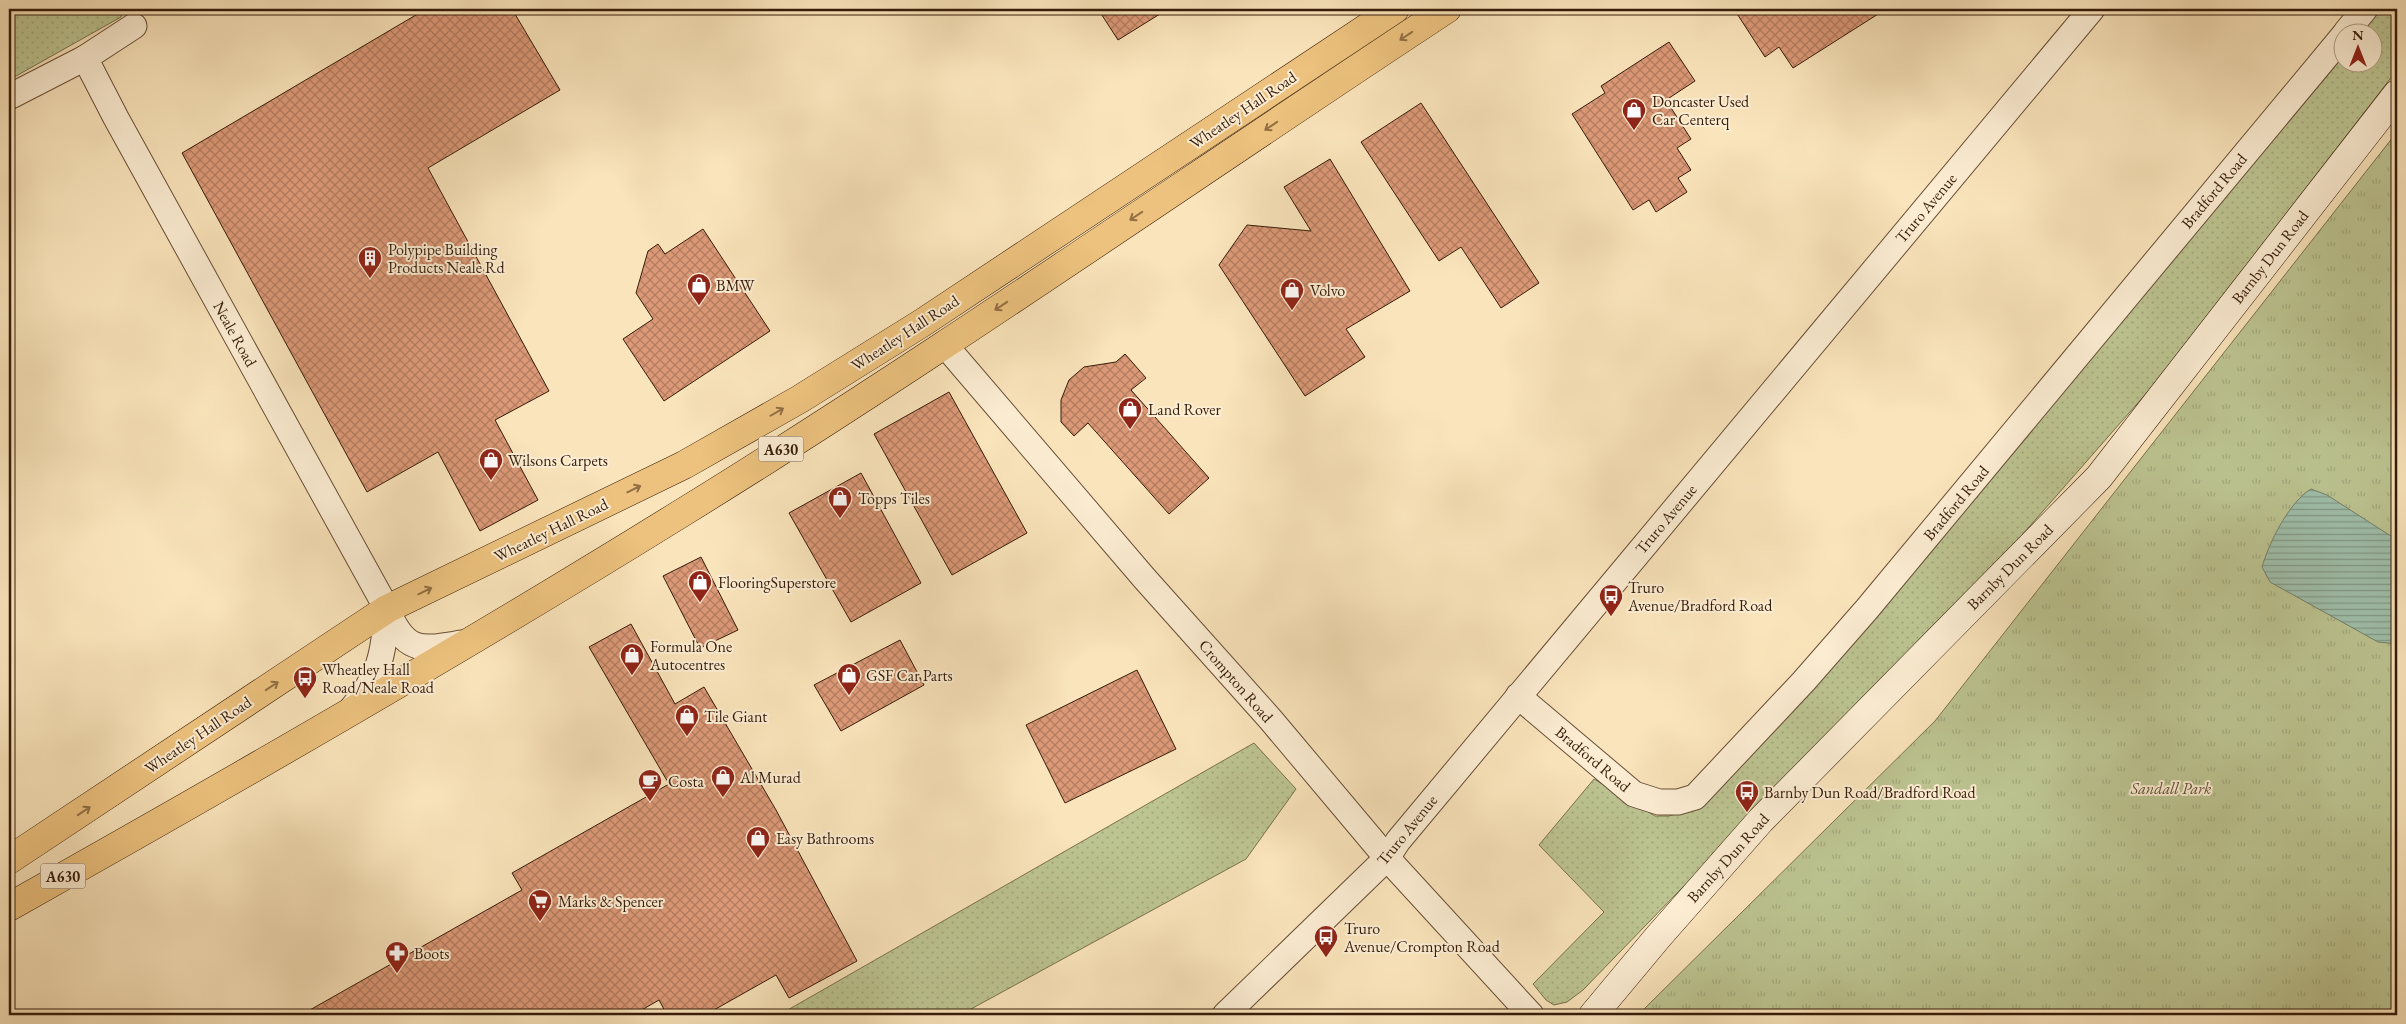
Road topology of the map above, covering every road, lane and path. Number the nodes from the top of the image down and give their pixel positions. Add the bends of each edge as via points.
1 (1395, 9) edge
2 (1447, 9) edge
3 (2092, 9) edge
4 (2365, 9) edge
5 (2355, 22) edge
6 (134, 26) dead end
7 (2334, 47) edge
8 (85, 58) junction
9 (2397, 94) edge
10 (11, 96) dead end
11 (944, 344) junction
12 (387, 609) junction
13 (472, 642) junction
14 (1518, 696) junction
15 (347, 715) junction
16 (1387, 858) junction
17 (9, 860) edge
18 (9, 907) edge
19 (1225, 1015) edge
20 (1531, 1015) edge
21 (1593, 1015) edge

12 -> 1 highway, Wheatley Hall Road / A630 via 684,465 800,399
2 -> 11 highway, Wheatley Hall Road / A630
3 - 14 street, Truro Avenue
4 - 5 street, Bradford Road
6 - 8 street
7 - 14 street, Bradford Road via 1868,609 1695,797 1678,802 1659,802 1634,794
8 - 10 street
8 - 12 street, Neale Road
9 - 21 street, Barnby Dun Road via 2099,476 1761,820
11 - 13 highway, Wheatley Hall Road / A630 via 689,509
11 - 16 street, Crompton Road
12 - 13 street, Wheatley Hall Road / A630 via 394,626 406,641 420,648
12 - 15 street, Wheatley Hall Road / A630 via 385,639 378,667 367,692
17 -> 12 highway, Wheatley Hall Road / A630
13 - 15 highway, Wheatley Hall Road / A630
14 - 16 street, Truro Avenue
15 - 18 highway, Wheatley Hall Road / A630
16 - 19 street, Truro Avenue
16 - 20 street, Crompton Road

